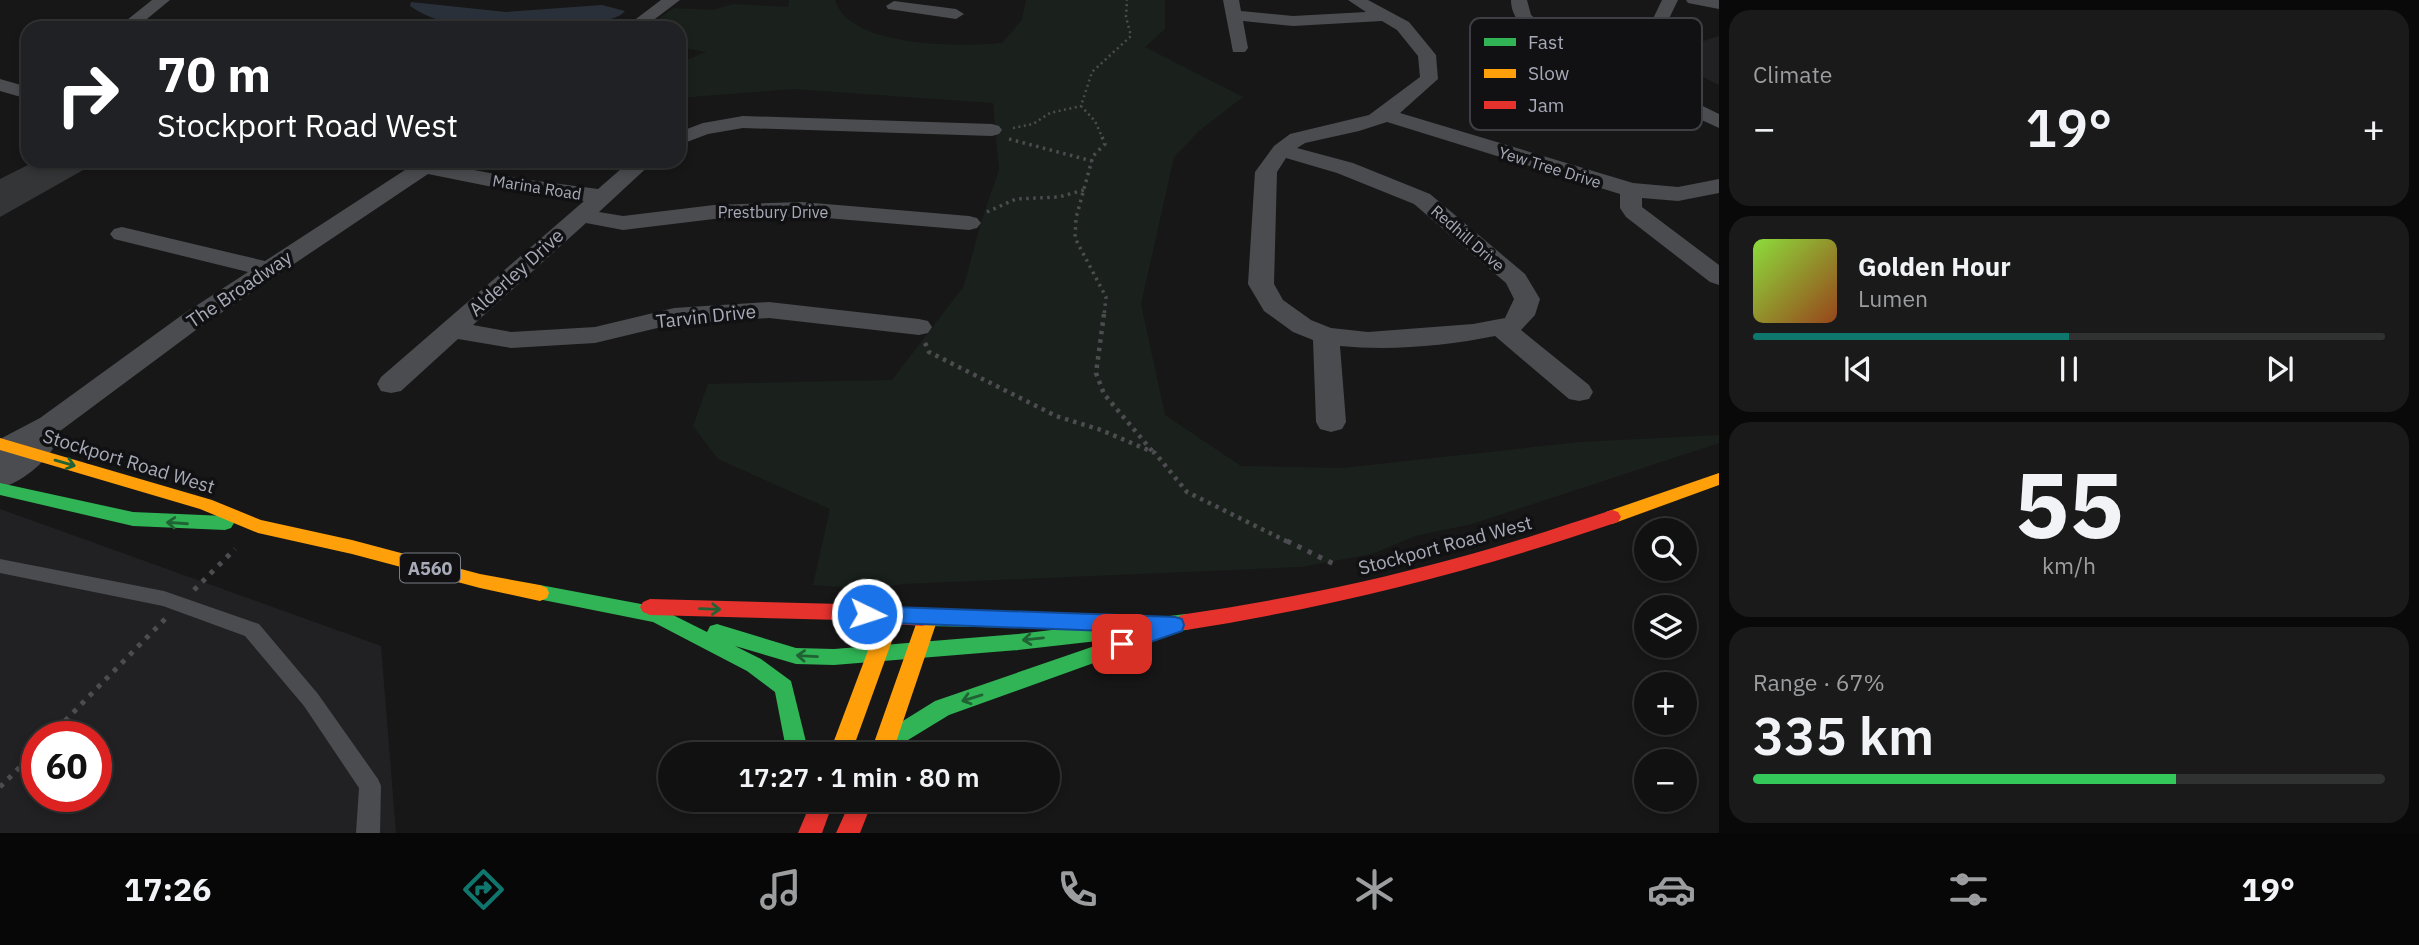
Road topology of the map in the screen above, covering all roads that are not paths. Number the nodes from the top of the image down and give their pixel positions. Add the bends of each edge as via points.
1 (162, 0) edge
2 (672, 0) edge
3 (1356, 0) edge
4 (1519, 0) edge
5 (1670, 0) edge
6 (1694, 0) edge
7 (1719, 5) edge
8 (894, 6) dead end
9 (1232, 8) edge
10 (951, 9) edge
11 (1384, 16) junction
12 (1525, 18) edge
13 (1661, 18) edge
14 (134, 21) edge
15 (642, 21) edge
16 (1240, 48) dead end
17 (21, 79) edge
18 (2, 86) edge
19 (21, 91) edge
20 (1702, 114) edge
21 (1385, 115) junction
22 (1719, 122) edge
23 (995, 130) road end
24 (686, 136) edge
25 (1281, 150) junction
26 (422, 168) edge
27 (445, 168) edge
28 (635, 168) edge
29 (1719, 186) edge
30 (1631, 190) junction
31 (600, 197) junction
32 (579, 215) junction
33 (969, 223) road end
34 (122, 234) dead end
35 (267, 269) junction
36 (1719, 277) edge
37 (919, 327) road end
38 (1502, 328) junction
39 (452, 330) junction
40 (1326, 336) junction
41 (391, 384) dead end
42 (1579, 392) dead end
43 (1331, 422) dead end
44 (10, 449) edge
45 (0, 477) edge
46 (1714, 486) edge
47 (0, 489) edge
48 (251, 524) junction
49 (0, 566) edge
50 (617, 606) junction
51 (657, 615) junction
52 (891, 616) junction
53 (929, 618) junction
54 (1175, 625) junction
55 (918, 651) junction
56 (878, 653) junction
57 (795, 742) edge
58 (845, 742) edge
59 (886, 742) edge
60 (893, 742) edge
61 (818, 812) edge
62 (857, 812) edge
63 (368, 833) edge
64 (810, 833) edge
65 (848, 833) edge

1 - 14 street
2 - 15 street
3 - 11 street
4 - 12 street
5 - 13 street
6 - 7 street
8 - 10 street
9 - 11 street via 1293,21
9 - 16 street
11 - 21 street via 1403,26 1427,55 1429,79
17 - 18 street
18 - 19 street
20 - 22 street
21 - 25 street via 1367,123 1311,132
21 - 30 street, Yew Tree Drive
23 - 24 street via 743,122
25 - 38 street, Redhill Drive via 1400,188 1444,215 1516,279 1527,299 1522,315
25 - 40 street via 1266,172 1261,284 1286,316
26 - 35 street, The Broadway
27 - 31 street, Marina Road via 522,186
28 - 31 street, Alderley Drive
29 - 30 street, Yew Tree Drive via 1693,193
30 - 36 street via 1634,212
31 - 32 street, Alderley Drive
32 - 33 street, Prestbury Drive via 623,223 714,212 802,209
32 - 39 street, Alderley Drive
34 - 35 street
35 - 44 street, The Broadway via 51,425
37 - 39 street, Tarvin Drive via 769,310 674,316 595,335 511,340
38 - 40 street via 1368,340
38 - 42 street
39 - 41 street, Alderley Drive
40 - 43 street
44 - 45 street
44 -> 48 main road, Stockport Road West / A560 via 206,504
46 - 54 main road, Stockport Road West via 1373,586
48 -> 47 main road, Stockport Road West / A560 via 133,519
48 - 50 main road, Stockport Road West / A560 via 480,581
49 - 63 lane via 164,598 252,630 311,700 370,786
50 - 51 main road, Stockport Road West / A560
50 -> 52 main road, Stockport Road West / A560
56 -> 51 main road, Stockport Road West via 796,656
51 - 57 main road, A560 via 754,665 784,687
52 - 53 main road, Stockport Road West / A560
52 - 56 main road
53 - 54 main road, Stockport Road West
53 - 55 main road
54 -> 55 main road, Stockport Road West
54 -> 60 main road, Stockport Road West via 942,708
55 - 56 main road, Stockport Road West
55 - 59 main road
56 - 58 main road
61 - 64 main road
62 - 65 main road

